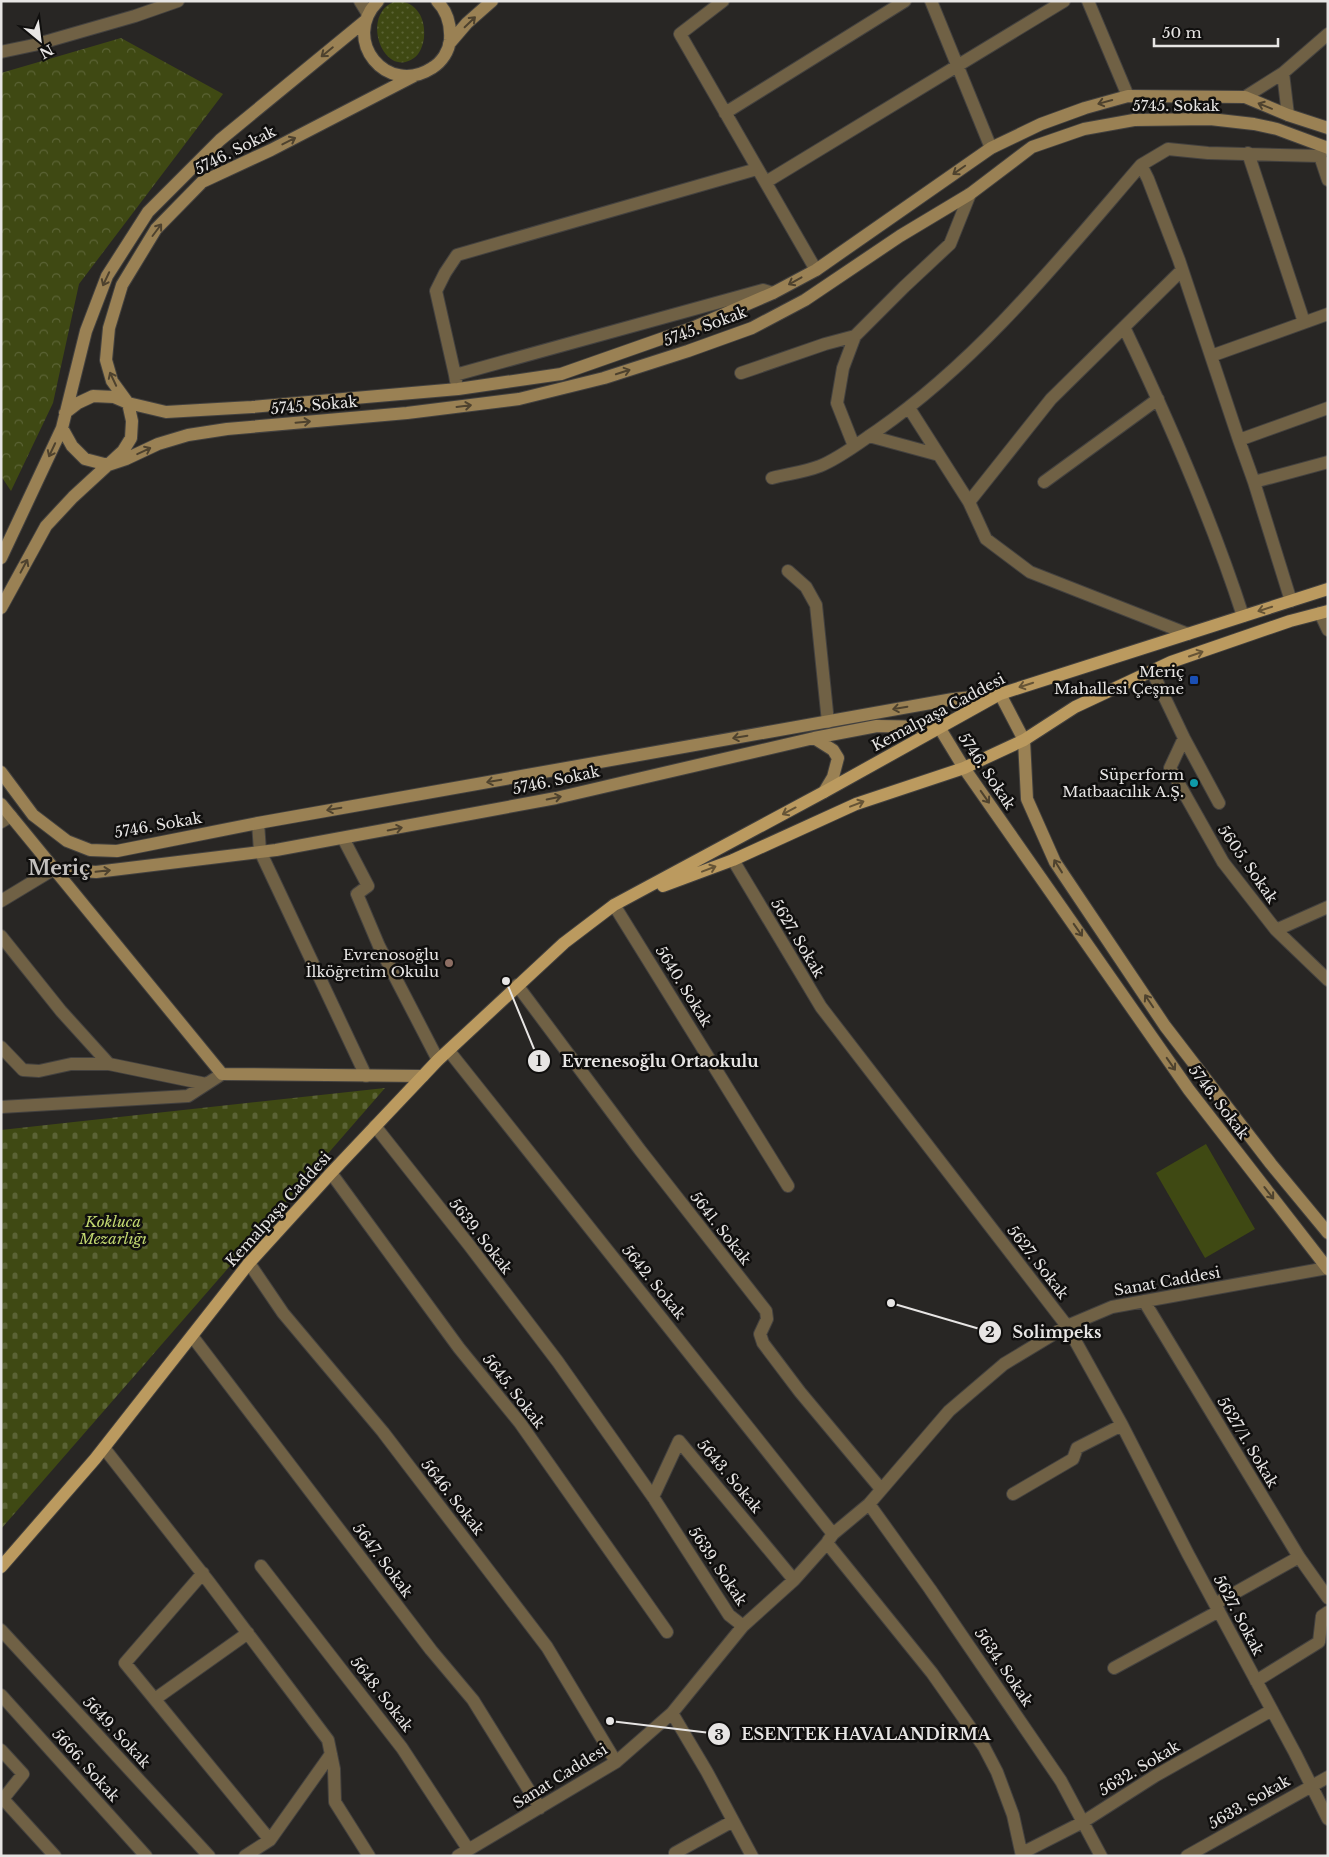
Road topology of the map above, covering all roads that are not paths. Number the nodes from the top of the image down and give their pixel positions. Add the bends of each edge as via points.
1 (178, 1) edge
2 (360, 1) edge
3 (378, 1) edge
4 (437, 1) edge
5 (492, 1) edge
6 (723, 1) edge
7 (905, 1) edge
8 (931, 1) edge
9 (1064, 1) edge
10 (1088, 1) edge
11 (367, 18) junction
12 (1328, 34) edge
13 (449, 44) junction
14 (1, 52) edge
15 (957, 66) junction
16 (1283, 72) junction
17 (414, 76) junction
18 (1128, 96) junction
19 (1245, 97) junction
20 (725, 113) junction
21 (1288, 115) junction
22 (1328, 128) edge
23 (991, 148) junction
24 (1324, 150) edge
25 (1248, 153) junction
26 (1141, 164) junction
27 (757, 169) junction
28 (1328, 180) edge
29 (766, 182) junction
30 (970, 194) junction
31 (816, 270) junction
32 (1182, 270) junction
33 (773, 293) junction
34 (1328, 314) edge
35 (1304, 322) junction
36 (1124, 327) junction
37 (855, 336) junction
38 (1211, 356) junction
39 (741, 373) dead end
40 (455, 375) junction
41 (458, 389) junction
42 (1158, 399) junction
43 (128, 403) junction
44 (909, 408) junction
45 (1328, 408) edge
46 (65, 413) junction
47 (62, 428) junction
48 (870, 436) junction
49 (1238, 440) junction
50 (854, 446) junction
51 (939, 455) junction
52 (1328, 462) edge
53 (108, 465) junction
54 (772, 478) dead end
55 (1044, 482) dead end
56 (1254, 482) junction
57 (969, 502) junction
58 (1, 558) edge
59 (788, 571) dead end
60 (1328, 589) edge
61 (1291, 601) junction
62 (1, 608) edge
63 (1324, 612) edge
64 (1243, 616) junction
65 (1328, 630) edge
66 (1188, 634) junction
67 (1152, 672) junction
68 (1000, 694) junction
69 (828, 722) junction
70 (939, 727) junction
71 (814, 738) junction
72 (1184, 738) junction
73 (1024, 740) junction
74 (964, 768) junction
75 (1, 772) edge
76 (824, 792) junction
77 (1219, 803) dead end
78 (1, 804) edge
79 (6, 819) edge
80 (258, 823) junction
81 (343, 838) junction
82 (260, 851) junction
83 (732, 860) junction
84 (54, 869) junction
85 (1, 901) edge
86 (614, 905) junction
87 (1328, 907) edge
88 (1276, 930) junction
89 (1, 936) edge
90 (1328, 980) edge
91 (517, 985) junction
92 (1, 1048) edge
93 (448, 1051) junction
94 (438, 1060) junction
95 (108, 1064) junction
96 (222, 1074) junction
97 (366, 1076) junction
98 (423, 1076) junction
99 (206, 1084) junction
100 (1, 1107) edge
101 (375, 1126) junction
102 (331, 1173) junction
103 (788, 1186) dead end
104 (1328, 1234) edge
105 (249, 1264) junction
106 (1328, 1264) edge
107 (1328, 1269) edge
108 (1144, 1301) junction
109 (1067, 1326) junction
110 (192, 1336) junction
111 (1122, 1425) junction
112 (104, 1448) junction
113 (881, 1489) junction
114 (1013, 1494) dead end
115 (653, 1497) junction
116 (869, 1504) junction
117 (830, 1539) junction
118 (1299, 1557) junction
119 (1, 1566) edge
120 (261, 1566) dead end
121 (203, 1573) junction
122 (794, 1580) junction
123 (1328, 1598) edge
124 (1217, 1608) junction
125 (1328, 1612) edge
126 (743, 1626) junction
127 (1, 1630) edge
128 (668, 1632) dead end
129 (248, 1633) junction
130 (1114, 1668) dead end
131 (1256, 1681) junction
132 (1, 1695) edge
133 (155, 1699) junction
134 (1272, 1710) junction
135 (672, 1713) junction
136 (1, 1750) edge
137 (331, 1754) junction
138 (616, 1762) junction
139 (1328, 1777) edge
140 (1310, 1786) junction
141 (2, 1800) edge
142 (540, 1808) junction
143 (1328, 1819) edge
144 (733, 1821) junction
145 (1083, 1822) junction
146 (270, 1840) junction
147 (463, 1853) edge
148 (674, 1855) edge
149 (1022, 1855) edge
150 (55, 1856) edge
151 (146, 1856) edge
152 (209, 1856) edge
153 (245, 1856) edge
154 (369, 1856) edge
155 (752, 1856) edge
156 (1101, 1856) edge
157 (1187, 1856) edge

1 - 14 street via 136,16
2 - 11 street
3 - 11 street, 5746. Sokak
4 - 13 street via 448,18
13 -> 5 street, 5746. Sokak
6 - 20 street via 680,34
7 - 20 street
8 - 15 street
9 - 15 street
10 - 18 street
11 - 17 street via 363,35 366,49 374,62 399,76
11 -> 46 street, 5746. Sokak via 220,140 148,212 107,276 86,330
12 - 16 street
13 - 17 street, 5746. Sokak via 445,56 436,66
15 - 23 street
15 - 29 street
16 - 19 street
16 - 21 street
43 -> 17 street, 5746. Sokak via 112,380 106,360 109,328 122,285 156,228 202,182
18 - 19 street, 5745. Sokak
18 -> 23 street, 5745. Sokak via 1041,124
21 -> 19 street, 5745. Sokak
20 - 27 street
21 - 22 street, 5745. Sokak
23 -> 31 street, 5745. Sokak
24 - 25 street
24 - 28 street
24 - 30 street, 5745. Sokak via 1277,129 1254,124 1210,120 1134,120 1084,129 1032,147
25 - 26 street via 1168,149
25 - 35 street
26 - 32 street
26 - 44 street via 1070,248 978,347
27 - 29 street
27 - 40 street via 457,255 436,291
29 - 31 street
30 - 37 street via 950,244
53 -> 30 street, 5745. Sokak via 188,435 407,414 518,399 614,375 752,328 805,300
31 -> 33 street, 5745. Sokak
32 - 36 street
32 - 38 street
33 - 40 street via 763,290
33 - 41 street, 5745. Sokak via 692,328 561,374
34 - 35 street
35 - 38 street
36 - 42 street
36 - 57 street via 1051,399
37 - 39 street
37 - 50 street via 843,368 837,402
38 - 49 street
40 - 41 street
41 - 43 street, 5745. Sokak via 166,412
42 - 55 street
42 - 64 street via 1225,562
43 - 46 street, 5745. Sokak via 114,397 93,396
43 - 53 street, 5746. Sokak via 131,438
44 - 48 street
44 - 51 street
45 - 49 street
46 - 47 street, 5746. Sokak
47 - 53 street via 72,446 86,459
47 -> 58 street, 5746. Sokak
48 - 50 street
48 - 51 street
49 - 56 street
50 - 54 street via 820,466
51 - 57 street
52 - 56 street
62 -> 53 street, 5746. Sokak via 46,526
56 - 61 street
57 - 66 street via 986,539 1030,572
59 - 69 street via 806,587 816,605
60 - 61 main road, Kemalpaşa Caddesi
61 -> 64 main road, Kemalpaşa Caddesi
63 - 65 street
67 -> 63 main road, Kemalpaşa Caddesi via 1171,662
64 - 66 main road, Kemalpaşa Caddesi
66 -> 68 main road, Kemalpaşa Caddesi
67 - 72 street
67 - 73 main road, Kemalpaşa Caddesi via 1075,707
68 -> 69 street, 5746. Sokak via 953,699
68 - 70 main road, Kemalpaşa Caddesi
68 - 73 street
69 -> 80 street, 5746. Sokak
70 - 71 street, 5746. Sokak via 877,726
70 - 74 street, 5746. Sokak
70 - 76 main road, Kemalpaşa Caddesi
71 - 76 street via 834,750 838,758 833,777
81 -> 71 street, 5746. Sokak via 556,798
72 - 77 street
72 - 88 street, 5605. Sokak via 1170,768 1223,862
73 - 74 main road, Kemalpaşa Caddesi
104 -> 73 street via 1165,1026 1055,862 1027,798
83 -> 74 main road, Kemalpaşa Caddesi via 856,804
74 -> 107 street, 5746. Sokak via 1189,1090
75 - 80 street, 5746. Sokak via 33,815 67,841 90,850 117,851
76 -> 86 main road, Kemalpaşa Caddesi
78 - 79 street
79 - 84 street
80 - 82 street
81 - 82 street, 5746. Sokak
81 - 94 street via 368,886 357,894 379,946
84 -> 82 street, 5746. Sokak via 96,872
82 - 97 street
86 -> 83 main road, Kemalpaşa Caddesi
83 - 109 street, 5627. Sokak via 821,1007
84 - 85 street
84 - 96 street
86 - 91 main road, Kemalpaşa Caddesi
86 - 103 street, 5640. Sokak
87 - 88 street
88 - 90 street
89 - 95 street
91 - 93 main road, Kemalpaşa Caddesi
91 - 113 street, 5641. Sokak via 766,1311 767,1319 760,1334 763,1342
92 - 95 street via 23,1070 38,1072 71,1064
93 - 94 main road, Kemalpaşa Caddesi
93 - 117 street, 5642. Sokak
94 - 98 main road, Kemalpaşa Caddesi
95 - 99 street
96 - 97 street
96 - 99 street
97 - 98 street
98 - 101 main road, Kemalpaşa Caddesi
99 - 100 street via 188,1096
101 - 102 main road, Kemalpaşa Caddesi
101 - 115 street, 5639. Sokak via 552,1355
102 - 105 main road, Kemalpaşa Caddesi
102 - 128 street, 5645. Sokak via 459,1348 520,1424
105 - 110 main road, Kemalpaşa Caddesi
105 - 138 street, 5646. Sokak via 283,1313 383,1432 547,1647
106 - 107 street
107 - 108 street, Sanat Caddesi
108 - 109 street, Sanat Caddesi via 1112,1307
108 - 118 street, 5627/1. Sokak
109 - 111 street, 5627. Sokak
109 - 113 street, Sanat Caddesi via 1004,1364 949,1411
110 - 112 main road, Kemalpaşa Caddesi
110 - 142 street, 5647. Sokak via 472,1700
111 - 114 street via 1077,1448 1073,1459
111 - 124 street, 5627. Sokak
112 - 119 main road, Kemalpaşa Caddesi
112 - 121 street
113 - 116 street, Sanat Caddesi
115 - 122 street, 5643. Sokak via 679,1441
115 - 126 street, 5639. Sokak via 729,1615
116 - 117 street, Sanat Caddesi
116 - 145 street, 5634. Sokak via 1061,1781
117 - 122 street, 5639. Sokak
117 - 149 street via 984,1747 1013,1815
118 - 123 street, 5627/1. Sokak
118 - 124 street
120 - 147 street, 5648. Sokak via 402,1748
121 - 129 street
121 - 133 street via 126,1663
122 - 126 street, 5639. Sokak
124 - 130 street
124 - 131 street, 5627. Sokak
125 - 131 street via 1322,1616 1319,1642
126 - 135 street, Sanat Caddesi
127 - 152 street, 5649. Sokak
129 - 133 street
129 - 137 street via 328,1740
131 - 134 street, 5627. Sokak
132 - 151 street, 5666. Sokak
133 - 146 street
134 - 140 street, 5627. Sokak
134 - 145 street, 5632. Sokak via 1155,1776
135 - 138 street, Sanat Caddesi
135 - 144 street
136 - 141 street via 23,1774
137 - 146 street
137 - 154 street via 335,1802
138 - 142 street, Sanat Caddesi
139 - 140 street, 5633. Sokak
140 - 143 street, 5627. Sokak
140 - 157 street, 5633. Sokak
141 - 150 street
142 - 147 street, Sanat Caddesi
144 - 148 street
144 - 155 street
145 - 149 street, 5632. Sokak
145 - 156 street, 5634. Sokak
146 - 153 street

